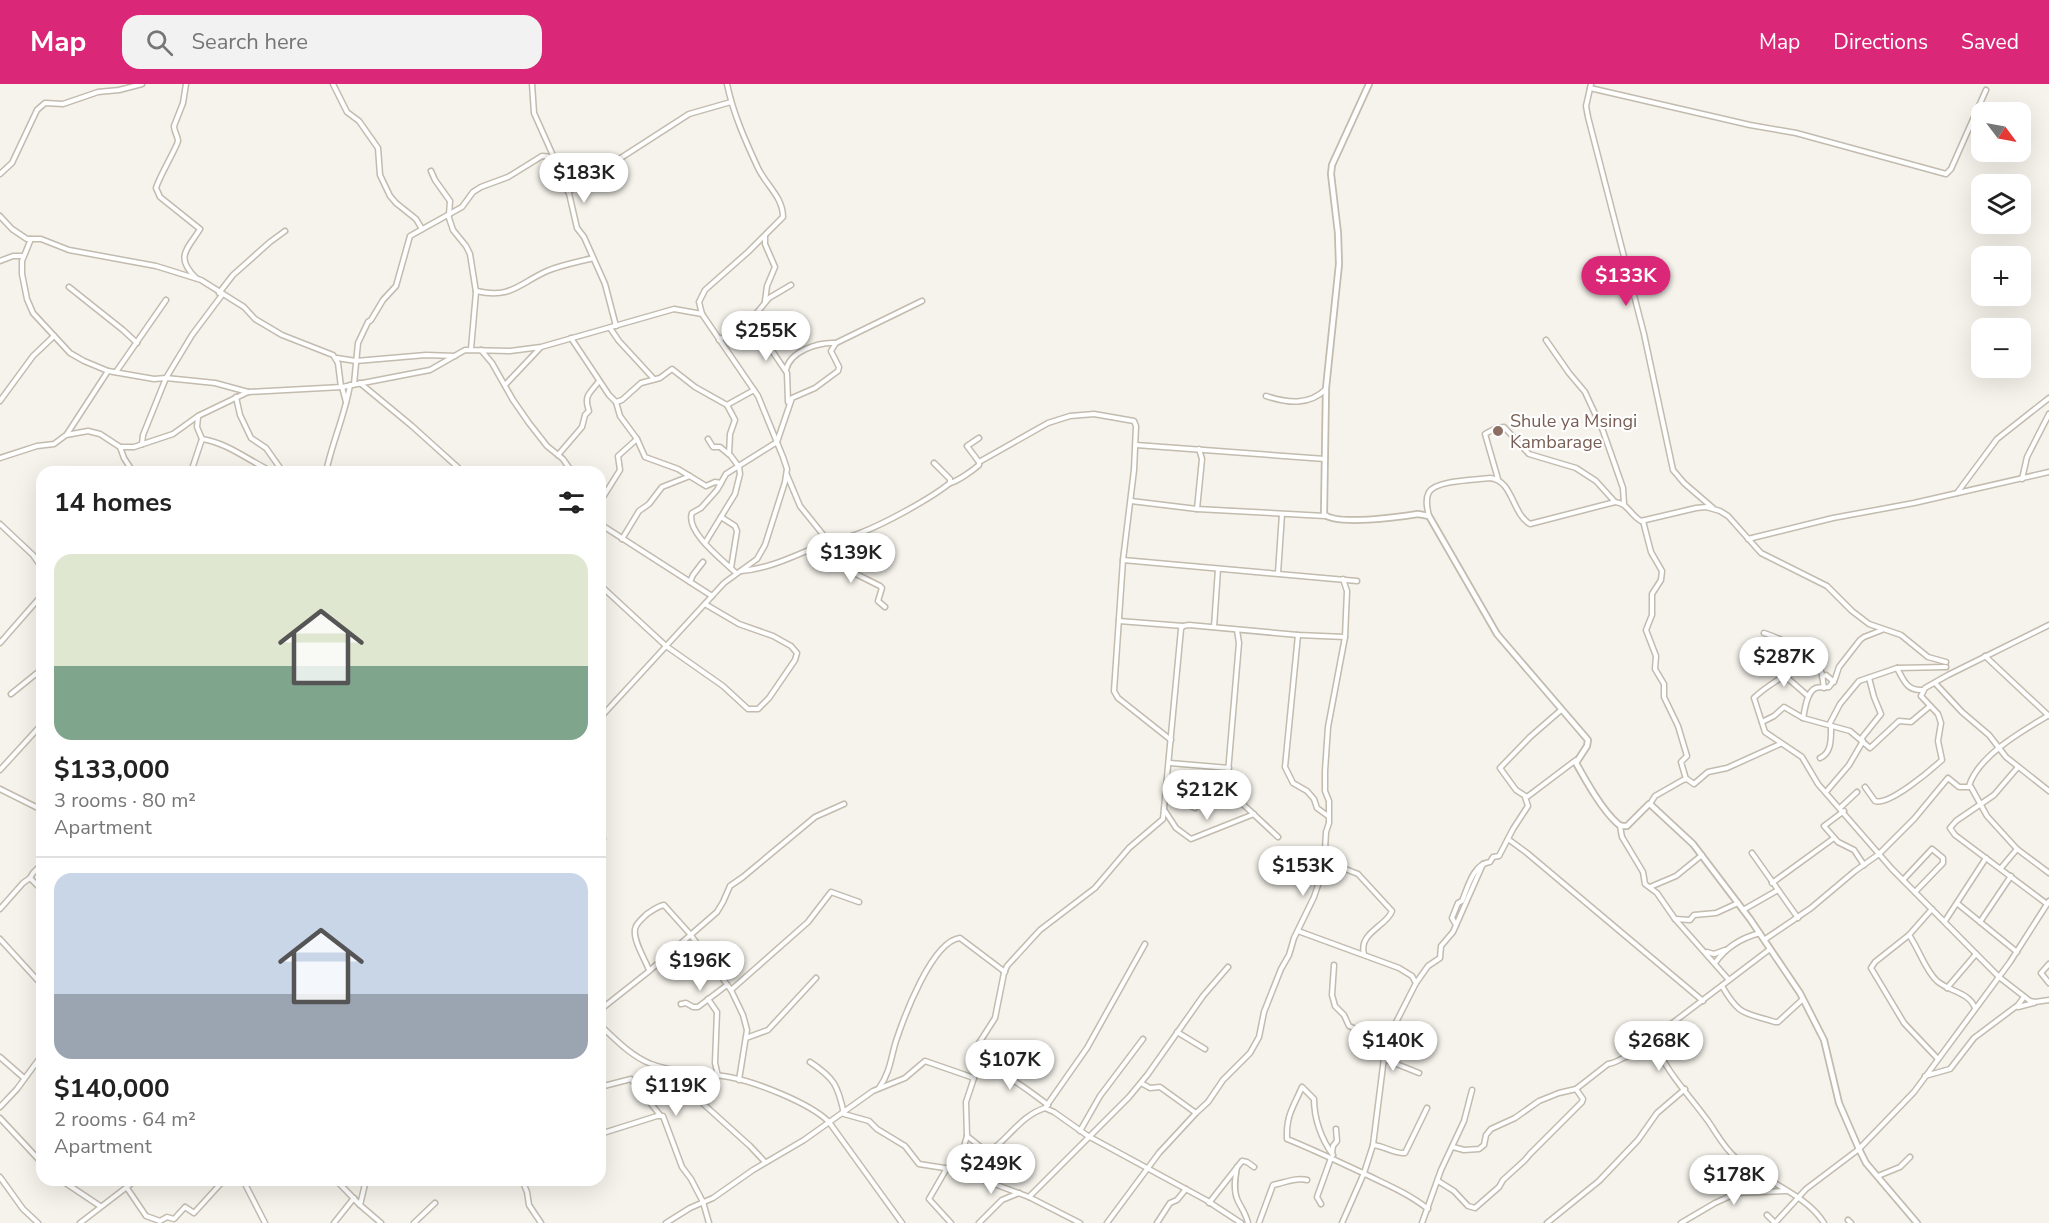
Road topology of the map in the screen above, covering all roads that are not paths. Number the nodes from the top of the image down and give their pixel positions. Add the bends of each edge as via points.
1 (142, 84) edge
2 (186, 84) edge
3 (333, 84) edge
4 (532, 84) edge
5 (727, 84) edge
6 (1369, 84) edge
7 (1590, 86) edge
8 (1986, 90) dead end
9 (731, 102) junction
10 (553, 157) junction
11 (431, 171) dead end
12 (0, 174) edge
13 (568, 192) junction
14 (448, 215) junction
15 (0, 216) edge
16 (422, 229) junction
17 (285, 231) dead end
18 (765, 236) junction
19 (31, 240) junction
20 (23, 256) junction
21 (593, 258) junction
22 (0, 261) edge
23 (196, 278) junction
24 (790, 285) dead end
25 (69, 287) dead end
26 (476, 291) junction
27 (220, 294) junction
28 (166, 300) dead end
29 (922, 301) dead end
30 (765, 302) junction
31 (702, 314) junction
32 (750, 318) junction
33 (613, 327) junction
34 (54, 336) junction
35 (571, 338) junction
36 (719, 340) junction
37 (1546, 340) dead end
38 (137, 343) junction
39 (836, 343) junction
40 (541, 347) junction
41 (471, 349) junction
42 (481, 350) junction
43 (455, 356) junction
44 (336, 358) junction
45 (357, 361) junction
46 (108, 371) junction
47 (786, 371) junction
48 (116, 372) junction
49 (166, 378) junction
50 (654, 380) junction
51 (599, 381) junction
52 (354, 384) junction
53 (505, 385) junction
54 (341, 387) junction
55 (1326, 388) junction
56 (754, 390) junction
57 (248, 392) junction
58 (1266, 396) dead end
59 (236, 398) junction
60 (2049, 398) edge
61 (0, 402) edge
62 (616, 402) junction
63 (347, 403) junction
64 (789, 403) junction
65 (726, 405) junction
66 (2049, 414) edge
67 (198, 416) junction
68 (66, 435) junction
69 (979, 438) dead end
70 (202, 439) junction
71 (637, 439) junction
72 (708, 439) dead end
73 (777, 442) junction
74 (142, 444) junction
75 (1136, 445) junction
76 (120, 447) junction
77 (1198, 449) junction
78 (729, 454) junction
79 (558, 455) junction
80 (0, 458) edge
81 (1325, 459) junction
82 (979, 462) junction
83 (934, 463) dead end
84 (129, 466) edge
85 (193, 466) edge
86 (261, 466) edge
87 (280, 466) edge
88 (328, 466) edge
89 (456, 466) edge
90 (565, 466) edge
91 (739, 467) junction
92 (2049, 472) edge
93 (787, 473) junction
94 (691, 476) junction
95 (2022, 478) junction
96 (1498, 479) junction
97 (721, 483) junction
98 (950, 483) junction
99 (606, 492) edge
100 (1957, 493) junction
101 (1131, 501) junction
102 (1615, 502) junction
103 (1624, 504) junction
104 (1197, 509) junction
105 (1715, 509) junction
106 (1282, 514) junction
107 (1325, 516) junction
108 (1429, 516) junction
109 (721, 517) junction
110 (1644, 521) junction
111 (0, 524) edge
112 (606, 528) edge
113 (622, 539) junction
114 (1748, 539) junction
115 (829, 542) junction
116 (705, 543) junction
117 (816, 549) junction
118 (36, 559) edge
119 (1123, 560) junction
120 (703, 562) dead end
121 (731, 568) junction
122 (1218, 568) junction
123 (738, 572) junction
124 (1278, 573) junction
125 (1342, 579) junction
126 (1358, 581) dead end
127 (690, 582) junction
128 (606, 591) edge
129 (712, 596) junction
130 (36, 602) edge
131 (705, 604) junction
132 (885, 607) dead end
133 (1119, 621) junction
134 (2049, 625) edge
135 (1183, 626) junction
136 (1214, 627) junction
137 (1238, 630) junction
138 (1882, 630) junction
139 (1764, 633) dead end
140 (1298, 635) junction
141 (1345, 637) junction
142 (0, 643) edge
143 (666, 646) junction
144 (1985, 656) junction
145 (1811, 660) junction
146 (1897, 668) junction
147 (36, 674) edge
148 (1784, 675) junction
149 (1822, 678) junction
150 (1869, 678) junction
151 (1834, 682) junction
152 (1935, 683) junction
153 (1824, 688) junction
154 (1923, 690) junction
155 (11, 694) dead end
156 (1808, 696) junction
157 (1930, 706) junction
158 (1561, 710) junction
159 (606, 711) edge
160 (2049, 716) edge
161 (1803, 718) junction
162 (1762, 722) junction
163 (1830, 725) junction
164 (36, 731) edge
165 (1862, 740) junction
166 (1172, 741) junction
167 (1780, 744) junction
168 (1998, 748) junction
169 (1820, 758) dead end
170 (1576, 760) junction
171 (1170, 762) junction
172 (2018, 767) junction
173 (1229, 768) junction
174 (0, 770) edge
175 (1686, 779) junction
176 (1968, 786) junction
177 (1865, 787) dead end
178 (0, 789) edge
179 (2049, 791) edge
180 (1826, 792) junction
181 (1857, 792) dead end
182 (1167, 795) junction
183 (1525, 797) junction
184 (844, 804) dead end
185 (1650, 804) junction
186 (1982, 804) junction
187 (36, 807) edge
188 (1195, 808) dead end
189 (1842, 809) junction
190 (1165, 811) junction
191 (1254, 814) junction
192 (1328, 816) junction
193 (1620, 825) junction
194 (1278, 837) dead end
195 (1834, 838) junction
196 (1508, 839) junction
197 (2017, 849) junction
198 (1752, 853) dead end
199 (1879, 854) junction
200 (1702, 855) junction
201 (1986, 858) junction
202 (1325, 861) junction
203 (1483, 863) junction
204 (1864, 866) junction
205 (2001, 868) junction
206 (36, 870) edge
207 (2049, 873) edge
208 (2011, 876) junction
209 (30, 878) junction
210 (1902, 880) junction
211 (1772, 883) junction
212 (36, 884) edge
213 (1650, 887) junction
214 (1778, 890) junction
215 (1915, 892) junction
216 (859, 902) dead end
217 (2048, 902) edge
218 (1738, 903) junction
219 (1958, 904) junction
220 (0, 909) edge
221 (1932, 909) junction
222 (1743, 910) junction
223 (1798, 918) junction
224 (1675, 919) junction
225 (1945, 921) junction
226 (1980, 922) junction
227 (1456, 926) junction
228 (1298, 931) junction
229 (1760, 933) junction
230 (690, 934) junction
231 (1909, 935) junction
232 (0, 939) edge
233 (1764, 940) junction
234 (1145, 944) dead end
235 (1770, 949) junction
236 (1704, 950) junction
237 (1726, 950) junction
238 (2017, 952) junction
239 (1976, 954) junction
240 (1364, 955) junction
241 (1715, 963) junction
242 (2049, 964) edge
243 (1334, 965) dead end
244 (1228, 967) dead end
245 (650, 970) junction
246 (1005, 972) junction
247 (1999, 977) junction
248 (36, 978) edge
249 (816, 978) dead end
250 (1729, 980) junction
251 (1416, 983) junction
252 (2049, 983) edge
253 (727, 985) junction
254 (1722, 986) junction
255 (1947, 988) junction
256 (731, 990) junction
257 (2024, 997) junction
258 (708, 999) junction
259 (1803, 999) junction
260 (1703, 1000) junction
261 (2049, 1000) edge
262 (2035, 1002) junction
263 (681, 1004) dead end
264 (606, 1005) edge
265 (2015, 1007) junction
266 (1975, 1008) junction
267 (606, 1031) edge
268 (1177, 1032) junction
269 (1658, 1034) junction
270 (747, 1038) junction
271 (1143, 1039) dead end
272 (1205, 1048) dead end
273 (0, 1057) edge
274 (1384, 1058) junction
275 (1938, 1059) junction
276 (36, 1062) edge
277 (810, 1062) dead end
278 (652, 1064) junction
279 (976, 1066) junction
280 (1419, 1073) dead end
281 (718, 1076) junction
282 (1925, 1076) junction
283 (24, 1078) junction
284 (974, 1078) junction
285 (739, 1080) junction
286 (1141, 1083) junction
287 (606, 1085) edge
288 (879, 1089) junction
289 (1576, 1089) junction
290 (1685, 1089) junction
291 (1472, 1090) dead end
292 (641, 1092) junction
293 (699, 1100) dead end
294 (1046, 1106) junction
295 (0, 1107) edge
296 (1427, 1108) dead end
297 (844, 1113) junction
298 (1196, 1113) junction
299 (660, 1115) junction
300 (0, 1118) edge
301 (829, 1122) junction
302 (1336, 1129) dead end
303 (1080, 1131) junction
304 (606, 1132) edge
305 (967, 1136) junction
306 (1088, 1136) junction
307 (1373, 1145) junction
308 (1453, 1147) junction
309 (1859, 1149) junction
310 (987, 1152) junction
311 (36, 1157) edge
312 (1333, 1157) junction
313 (1910, 1157) dead end
314 (765, 1162) junction
315 (1237, 1167) junction
316 (1254, 1167) dead end
317 (947, 1168) junction
318 (1148, 1169) junction
319 (957, 1170) junction
320 (1364, 1173) junction
321 (966, 1174) junction
322 (1878, 1176) junction
323 (0, 1177) edge
324 (1307, 1180) dead end
325 (1438, 1181) junction
326 (70, 1186) edge
327 (129, 1186) edge
328 (219, 1186) edge
329 (246, 1186) edge
330 (342, 1186) edge
331 (365, 1186) edge
332 (524, 1186) edge
333 (127, 1188) junction
334 (1186, 1189) junction
335 (1786, 1191) junction
336 (1020, 1193) junction
337 (1029, 1197) junction
338 (1798, 1197) junction
339 (354, 1198) junction
340 (703, 1202) junction
341 (435, 1203) dead end
342 (1209, 1203) junction
343 (1321, 1204) dead end
344 (360, 1205) junction
345 (100, 1206) junction
346 (1428, 1209) junction
347 (1767, 1215) dead end
348 (1776, 1222) edge
349 (38, 1223) edge
350 (80, 1223) edge
351 (265, 1223) edge
352 (334, 1223) edge
353 (381, 1223) edge
354 (414, 1223) edge
355 (541, 1223) edge
356 (666, 1223) edge
357 (709, 1223) edge
358 (902, 1223) edge
359 (951, 1223) edge
360 (979, 1223) edge
361 (1080, 1223) edge
362 (1107, 1223) edge
363 (1157, 1223) edge
364 (1241, 1223) edge
365 (1248, 1223) edge
366 (1259, 1223) edge
367 (1342, 1223) edge
368 (1422, 1223) edge
369 (1547, 1223) edge
370 (1681, 1223) edge
371 (1824, 1223) edge
372 (1917, 1223) edge

1 - 12 street via 63,104 42,105 12,163
2 - 23 street via 174,126 177,144 156,188 160,197 200,229 184,256 185,266
3 - 16 street via 347,112 359,121 378,148 380,175 390,196
4 - 10 street via 533,108
5 - 9 street
6 - 55 street via 1332,165 1339,264
7 - 8 street via 1946,174 1952,169
7 - 105 street via 1588,117 1644,334 1673,471
9 - 13 street via 689,114
9 - 18 street via 759,171 782,208 783,217
10 - 13 street
10 - 14 street via 542,156 508,177 481,187 465,205
11 - 14 street via 448,196
13 - 21 street via 577,228
14 - 16 street
14 - 26 street via 453,230 469,251
15 - 19 street via 16,233
16 - 45 street via 409,238 393,290 366,324 356,349
17 - 27 street via 233,275
18 - 30 street via 775,267
18 - 31 street via 705,291 699,302
19 - 20 street
19 - 23 street via 42,239 69,250 156,266
20 - 22 street
20 - 34 street via 27,299 33,313
21 - 26 street via 549,270 504,293
21 - 33 street via 605,284
23 - 27 street
24 - 30 street
25 - 38 street
26 - 41 street
27 - 44 street via 282,335
27 - 49 street
28 - 38 street
29 - 39 street
30 - 32 street
31 - 33 street via 674,309
31 - 36 street
32 - 36 street
32 - 47 street
33 - 35 street
33 - 50 street via 619,341
34 - 46 street via 78,358
34 - 61 street via 37,351
35 - 40 street
35 - 51 street
36 - 56 street
37 - 103 street via 1585,392 1623,488
38 - 48 street
39 - 47 street via 819,344 797,354
39 - 64 street via 831,351 838,371
40 - 42 street
40 - 53 street
41 - 42 street
41 - 43 street
42 - 53 street
43 - 45 street
43 - 52 street via 430,370
44 - 45 street
44 - 54 street
45 - 52 street
46 - 48 street
46 - 68 street
47 - 64 street
48 - 49 street
49 - 57 street via 215,383
49 - 74 street
50 - 62 street via 641,383
50 - 65 street via 672,369
51 - 62 street
51 - 79 street via 588,394 589,411 582,427
52 - 54 street
52 - 63 street
52 - 89 street via 412,426
53 - 79 street via 535,432
54 - 57 street
54 - 63 street
55 - 58 street via 1310,401
55 - 81 street
56 - 65 street
56 - 73 street
57 - 59 street
59 - 67 street
59 - 87 street via 251,438 266,448
60 - 100 street via 1996,439
62 - 71 street via 620,416
63 - 88 street
64 - 73 street
65 - 78 street via 735,420
66 - 95 street via 2027,457
67 - 70 street
67 - 74 street via 173,434
68 - 76 street via 93,432
68 - 80 street via 54,444
69 - 82 street via 967,446
70 - 85 street
70 - 86 street via 225,445
71 - 94 street via 645,458
71 - 99 street via 618,455 620,470
72 - 78 street via 713,447
73 - 91 street
73 - 93 street
74 - 76 street
75 - 77 street
75 - 82 street via 1133,421 1077,414 1048,423
75 - 101 street
76 - 84 street
77 - 81 street
77 - 104 street via 1202,459
78 - 91 street
79 - 90 street
81 - 107 street
82 - 98 street via 958,481
83 - 98 street
91 - 97 street via 726,474
91 - 109 street via 736,492
92 - 95 street
93 - 115 street via 800,506
93 - 123 street via 760,554
94 - 97 street via 706,486
94 - 113 street via 662,487 639,511
95 - 100 street
96 - 102 street via 1530,524
96 - 102 street via 1485,434 1504,427 1529,454 1576,468 1596,481
96 - 108 street via 1437,485 1428,493
97 - 116 street via 691,515
98 - 115 street via 867,531
100 - 114 street
101 - 104 street
101 - 119 street
102 - 103 street
103 - 110 street via 1634,517
104 - 106 street
105 - 110 street via 1684,510
105 - 114 street via 1728,516
106 - 107 street
106 - 124 street
107 - 108 street via 1350,520
108 - 158 street via 1497,634
109 - 116 street
109 - 121 street via 737,531
110 - 175 street via 1651,552 1662,571 1652,594 1652,615 1646,630 1656,656 1655,669 1664,684 1666,704 1687,751 1681,762
111 - 118 street
112 - 113 street
113 - 127 street
114 - 138 street via 1761,553 1827,586 1858,616
115 - 117 street
116 - 121 street
117 - 123 street via 764,568
117 - 132 street via 880,586 878,601
119 - 122 street
119 - 133 street
120 - 127 street
121 - 123 street
122 - 124 street
122 - 136 street
123 - 129 street
124 - 125 street
125 - 126 street
125 - 141 street via 1347,591
127 - 129 street
128 - 143 street
129 - 131 street
130 - 142 street
131 - 143 street
131 - 143 street via 739,624 773,636 797,653 763,705 756,710 748,709 723,686
133 - 135 street
133 - 166 street via 1114,693
134 - 144 street
135 - 136 street
135 - 166 street via 1179,636
136 - 137 street
137 - 140 street
137 - 173 street
138 - 146 street via 1901,635 1928,657 1946,665
138 - 151 street via 1860,640 1839,667
139 - 145 street via 1797,648
140 - 141 street
140 - 192 street via 1285,767 1293,783 1307,791 1317,808
141 - 192 street via 1327,737 1324,771
143 - 159 street
144 - 152 street
144 - 160 street
145 - 148 street via 1801,660
145 - 149 street
146 - 150 street
146 - 154 street via 1908,687
147 - 155 street
148 - 156 street
148 - 162 street via 1754,699
149 - 151 street via 1826,675
149 - 153 street
150 - 163 street via 1854,686 1835,711
150 - 165 street via 1881,714
151 - 153 street
152 - 154 street
152 - 168 street
153 - 156 street via 1817,688
154 - 157 street via 1922,696
156 - 161 street
157 - 165 street via 1911,722 1900,720 1893,724 1872,748
157 - 177 street via 1941,723 1941,761 1881,802 1875,801
158 - 170 street via 1588,740
158 - 183 street via 1500,766
160 - 168 street
161 - 162 street via 1783,707
161 - 163 street
162 - 167 street via 1765,732
163 - 165 street via 1850,731
163 - 169 street via 1831,740
164 - 174 street
165 - 180 street
166 - 171 street
167 - 175 street via 1727,768 1708,772 1694,784
167 - 180 street via 1802,757
168 - 172 street
168 - 176 street
170 - 183 street
170 - 193 street via 1596,795
171 - 173 street
171 - 182 street
172 - 179 street
172 - 186 street
173 - 191 street via 1229,788
175 - 185 street via 1664,790
176 - 186 street
176 - 199 street via 1959,788 1947,778
178 - 187 street
180 - 189 street
181 - 189 street
182 - 188 street
182 - 190 street
183 - 196 street via 1528,806
184 - 230 street via 815,817 730,885 720,907
185 - 193 street via 1627,826
185 - 200 street
186 - 197 street via 1987,816
186 - 201 street via 1950,828
189 - 195 street via 1824,826
189 - 199 street
190 - 191 street via 1176,828 1191,839
190 - 246 street via 1163,819 1129,848 1095,888 1040,930
191 - 194 street
192 - 202 street
193 - 213 street via 1622,837
195 - 204 street via 1852,848
195 - 211 street
196 - 203 street via 1498,857
196 - 260 street
197 - 205 street
197 - 207 street
198 - 211 street
199 - 204 street
199 - 210 street
200 - 213 street via 1676,876
200 - 218 street
201 - 205 street
201 - 219 street
202 - 228 street
202 - 240 street via 1358,874 1391,909 1389,917 1366,941
203 - 227 street
203 - 227 street via 1458,903 1452,918
204 - 223 street
205 - 208 street
206 - 209 street
208 - 217 street
208 - 226 street
209 - 212 street
209 - 220 street
210 - 215 street
210 - 215 street via 1932,849 1942,858 1943,863
211 - 214 street
213 - 224 street
214 - 222 street
214 - 223 street
215 - 221 street
216 - 256 street via 831,892 808,922
217 - 238 street
218 - 222 street
218 - 224 street via 1716,913 1694,915 1690,920
219 - 225 street
219 - 226 street
221 - 225 street
221 - 231 street
222 - 229 street
223 - 233 street
224 - 236 street
225 - 239 street
226 - 238 street
227 - 251 street via 1443,943 1440,958 1427,967
228 - 240 street
228 - 298 street via 1264,1012 1259,1037 1250,1053
229 - 233 street
229 - 237 street
230 - 245 street
230 - 245 street via 664,905 637,923 641,951
230 - 253 street
231 - 255 street via 1934,978
231 - 275 street via 1875,962 1872,971 1904,1023
232 - 248 street
233 - 235 street
234 - 294 street via 1087,1048
235 - 250 street
235 - 259 street
236 - 237 street via 1714,954
236 - 241 street
237 - 241 street
238 - 247 street
239 - 247 street
239 - 255 street
240 - 251 street via 1409,973
241 - 250 street
242 - 252 street via 2041,973
243 - 274 street via 1335,1006 1349,1026 1375,1043
244 - 268 street
245 - 264 street
246 - 279 street via 996,1016 980,1039
246 - 288 street via 960,938 945,945 925,973 910,1005 896,1039 887,1078
247 - 257 street
247 - 266 street
249 - 270 street via 768,1030
250 - 254 street
251 - 274 street via 1386,1042
253 - 256 street
253 - 258 street
254 - 259 street via 1743,1013 1773,1022 1778,1022
254 - 260 street
255 - 266 street via 1971,999
256 - 270 street via 743,1015
257 - 262 street
257 - 265 street
258 - 263 street via 697,1007
258 - 281 street via 717,1011
259 - 309 street via 1824,1040 1839,1104
260 - 269 street
261 - 262 street
262 - 265 street
265 - 282 street via 1974,1038 1950,1069
266 - 275 street
267 - 278 street
268 - 272 street
268 - 286 street
269 - 289 street
269 - 290 street via 1654,1039 1656,1046
270 - 285 street
271 - 303 street via 1100,1096
273 - 283 street
274 - 280 street
274 - 307 street
275 - 282 street
276 - 283 street
277 - 297 street via 829,1076 840,1093
278 - 281 street
278 - 292 street via 656,1076
279 - 284 street
279 - 294 street via 993,1069
281 - 285 street
282 - 309 street
283 - 295 street
284 - 288 street via 926,1061 906,1078
284 - 305 street via 966,1102
285 - 301 street via 801,1102
286 - 298 street via 1163,1089
286 - 306 street
287 - 292 street via 630,1079
288 - 297 street
289 - 308 street via 1539,1101 1494,1127 1479,1149
289 - 325 street via 1582,1102 1475,1208
290 - 335 street via 1735,1158
290 - 369 street via 1657,1113 1638,1140 1599,1181
291 - 308 street
292 - 299 street
293 - 314 street
294 - 303 street
294 - 310 street
296 - 307 street via 1405,1153
297 - 301 street
297 - 317 street via 869,1121 904,1146 921,1165
298 - 318 street
299 - 304 street
299 - 340 street via 682,1167
300 - 311 street
301 - 314 street
301 - 358 street
302 - 312 street
303 - 306 street
305 - 310 street
305 - 319 street
306 - 318 street
306 - 337 street
307 - 320 street
308 - 325 street
309 - 322 street
309 - 338 street
310 - 321 street
312 - 312 street via 1286,1139 1289,1112 1303,1087 1314,1099 1321,1134
312 - 320 street
312 - 343 street via 1317,1197
313 - 322 street
314 - 340 street
315 - 316 street via 1244,1161
315 - 342 street
315 - 365 street via 1238,1200
317 - 319 street
317 - 359 street via 929,1199
318 - 334 street
318 - 362 street
319 - 321 street
320 - 346 street
320 - 367 street
321 - 336 street
322 - 372 street
323 - 349 street
324 - 366 street via 1298,1178 1273,1185
325 - 346 street
326 - 345 street
327 - 333 street
328 - 333 street via 195,1212 184,1208 174,1219 160,1221 146,1216
329 - 351 street
330 - 339 street
331 - 344 street
332 - 355 street via 529,1205
333 - 345 street
334 - 342 street
334 - 363 street via 1170,1203
335 - 338 street
335 - 370 street via 1737,1193
336 - 337 street
336 - 360 street via 1002,1200
337 - 361 street
338 - 348 street
338 - 371 street
339 - 344 street
339 - 352 street
340 - 356 street
340 - 357 street
341 - 354 street
342 - 364 street
344 - 353 street
345 - 350 street
346 - 368 street
347 - 348 street

